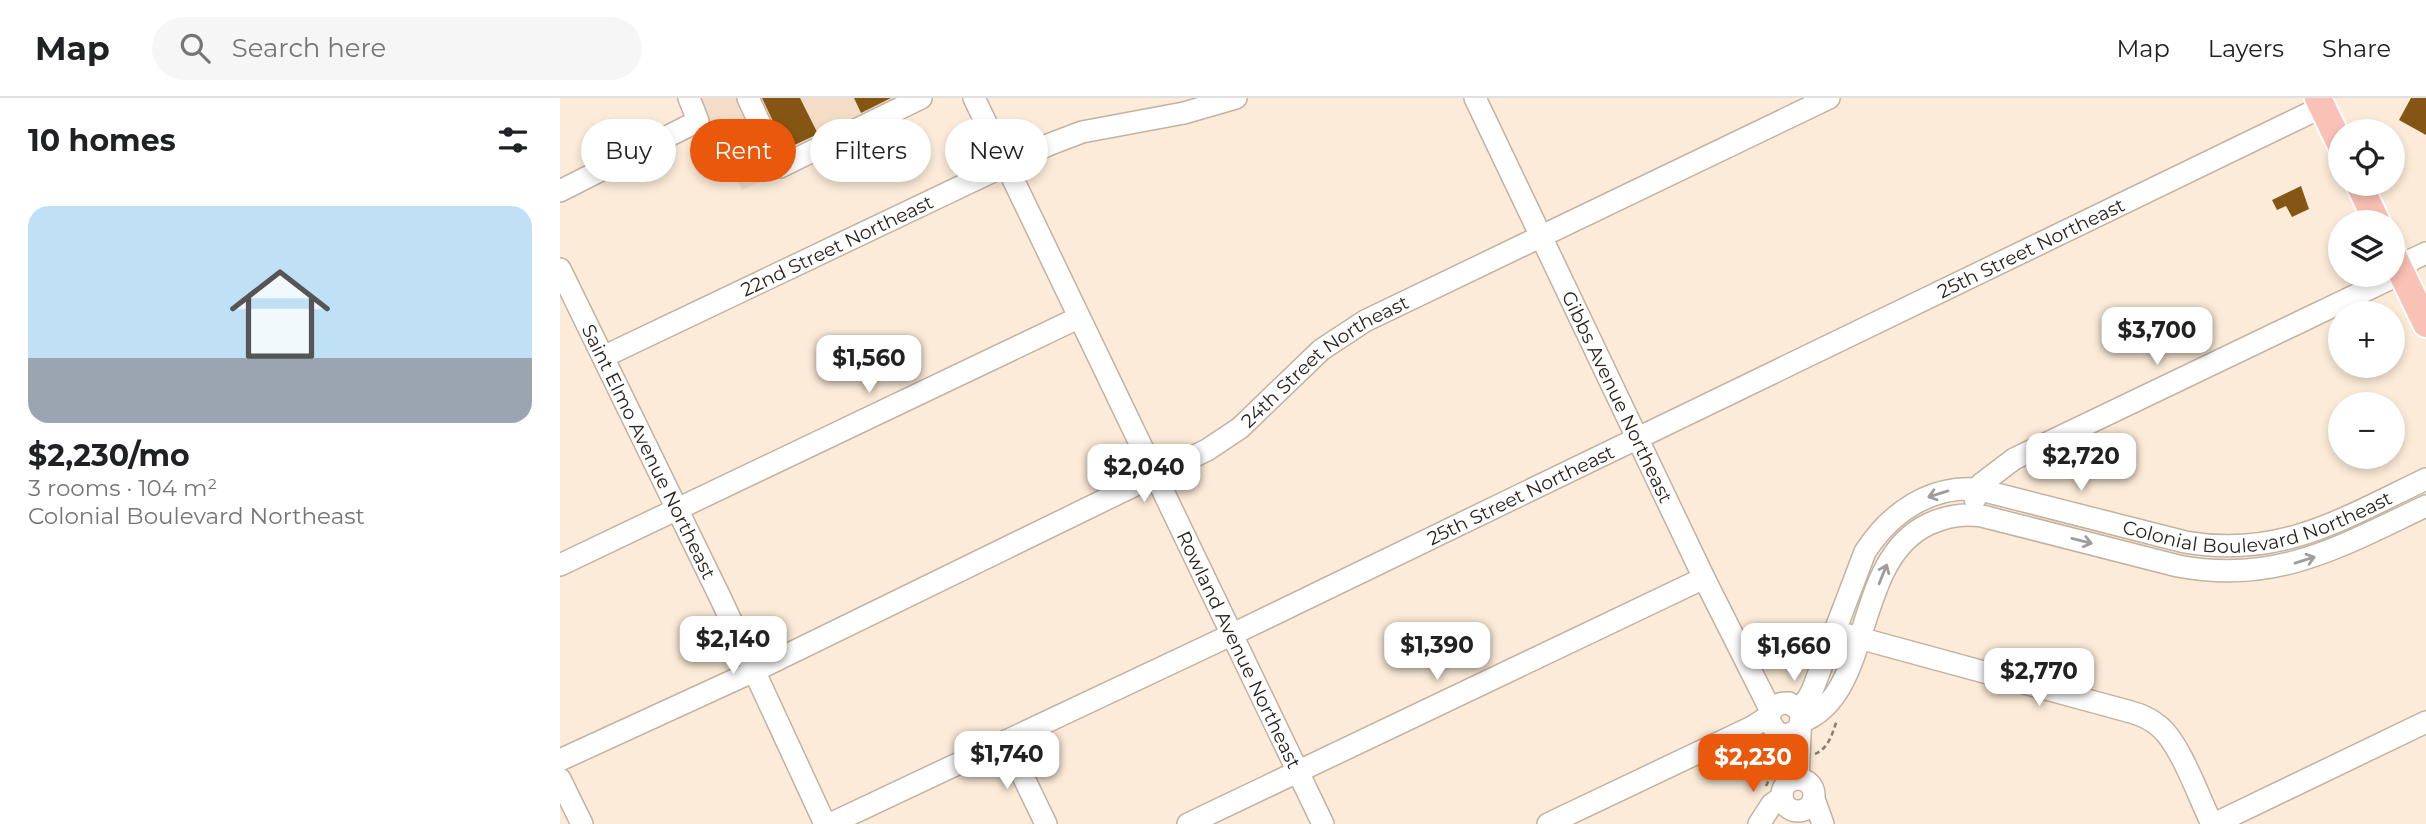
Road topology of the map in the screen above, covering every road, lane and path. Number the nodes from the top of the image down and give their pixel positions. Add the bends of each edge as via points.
1 (689, 98) edge
2 (748, 98) edge
3 (922, 98) edge
4 (974, 98) edge
5 (1236, 98) edge
6 (1475, 98) edge
7 (1829, 98) edge
8 (1205, 103) edge
9 (2320, 103) edge
10 (984, 119) edge
11 (2328, 119) edge
12 (1048, 146) edge
13 (968, 182) edge
14 (1014, 182) edge
15 (560, 191) edge
16 (1541, 237) junction
17 (2426, 253) edge
18 (2405, 261) edge
19 (560, 270) edge
20 (2405, 280) edge
21 (2350, 287) edge
22 (1078, 318) junction
23 (2426, 324) edge
24 (603, 357) junction
25 (1637, 438) junction
26 (1154, 477) junction
27 (2426, 479) edge
28 (1978, 489) junction
29 (2426, 506) edge
30 (677, 511) junction
31 (1971, 514) junction
32 (2185, 542) junction
33 (560, 565) edge
34 (2178, 566) junction
35 (1704, 578) junction
36 (1836, 631) junction
37 (1231, 635) junction
38 (1860, 638) junction
39 (754, 671) junction
40 (1779, 717) junction
41 (2426, 722) edge
42 (1006, 741) junction
43 (1778, 756) dead end
44 (560, 760) edge
45 (1298, 772) junction
46 (560, 779) edge
47 (1791, 799) edge
48 (1823, 823) edge
49 (582, 824) edge
50 (827, 824) edge
51 (1046, 824) edge
52 (1188, 824) edge
53 (1323, 824) edge
54 (1548, 824) edge
55 (1759, 824) edge
56 (2213, 824) edge

1 - 15 street via 698,121
2 - 3 street via 780,167
4 - 10 street, Rowland Avenue Northeast
5 - 8 street, 22nd Street Northeast
6 - 16 street, Gibbs Avenue Northeast
7 - 16 street, 24th Street Northeast
8 - 12 street, 22nd Street Northeast via 1082,132
9 - 11 main road
9 - 25 street, 25th Street Northeast
13 - 24 street, 22nd Street Northeast
14 - 22 street, Rowland Avenue Northeast
16 - 25 street, Gibbs Avenue Northeast
16 - 26 street, 24th Street Northeast via 1339,336 1240,428
17 - 18 street
19 - 24 street, Saint Elmo Avenue Northeast
20 - 23 main road
21 - 28 street via 2014,459
22 - 26 street, Rowland Avenue Northeast
22 - 30 street
24 - 30 street, Saint Elmo Avenue Northeast
25 - 35 street, Gibbs Avenue Northeast
25 - 37 street, 25th Street Northeast
26 - 37 street, Rowland Avenue Northeast
26 - 39 street, 24th Street Northeast
27 - 32 street, Colonial Boulevard Northeast via 2295,538 2241,546
28 - 31 street
28 - 32 street, Colonial Boulevard Northeast
28 -> 36 street, Colonial Boulevard Northeast via 1936,494 1887,524 1865,552
34 -> 29 street, Colonial Boulevard Northeast via 2238,571 2297,563
30 - 33 street
30 - 39 street, Saint Elmo Avenue Northeast
31 -> 34 street, Colonial Boulevard Northeast
38 -> 31 street, Colonial Boulevard Northeast via 1883,573 1899,546 1929,524
32 - 34 street
35 - 40 street, Gibbs Avenue Northeast
35 - 45 street
36 - 38 street
36 - 40 street, Colonial Boulevard Northeast via 1810,696
37 - 42 street, 25th Street Northeast
37 - 45 street, Rowland Avenue Northeast
38 - 40 street, Colonial Boulevard Northeast via 1833,699 1814,717
38 - 56 street via 2151,720 2175,746
39 - 44 street, 24th Street Northeast
39 - 50 street, Saint Elmo Avenue Northeast
40 - 47 street, Gibbs Avenue Northeast
40 - 54 street
41 - 56 street
42 - 50 street, 25th Street Northeast
42 - 51 street
43 - 47 path
45 - 52 street
45 - 53 street, Rowland Avenue Northeast
46 - 49 street
47 - 48 street, Gibbs Avenue Northeast
47 - 55 street via 1772,804

